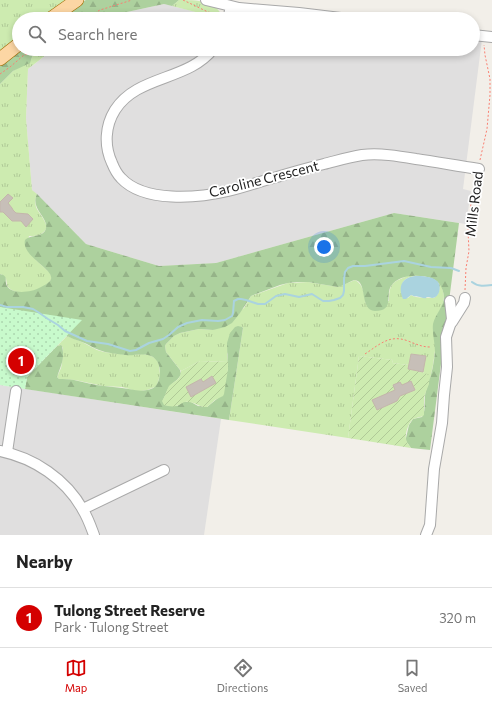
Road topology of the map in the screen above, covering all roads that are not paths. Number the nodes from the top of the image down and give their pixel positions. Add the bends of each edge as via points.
1 (78, 0) edge
2 (206, 0) edge
3 (231, 7) junction
4 (60, 12) edge
5 (230, 12) edge
6 (288, 12) edge
7 (12, 50) edge
8 (206, 56) edge
9 (0, 59) edge
10 (479, 169) road end
11 (465, 298) road end
12 (450, 301) dead end
13 (452, 322) junction
14 (16, 391) dead end
15 (3, 452) edge
16 (164, 470) dead end
17 (83, 509) junction
18 (94, 535) edge
19 (426, 535) edge

1 - 4 main road
2 - 3 street
3 - 5 street
3 - 6 street
7 - 9 main road
8 - 10 street, Caroline Crescent via 190,68 134,92 114,111 108,128 108,154 117,173 132,186 162,196 209,194 369,154 392,155
11 - 13 street
12 - 13 street
13 - 19 street via 446,337 447,367 443,413 430,525
14 - 15 street
15 - 17 street via 24,458 48,471 63,483
16 - 17 street
17 - 18 street

